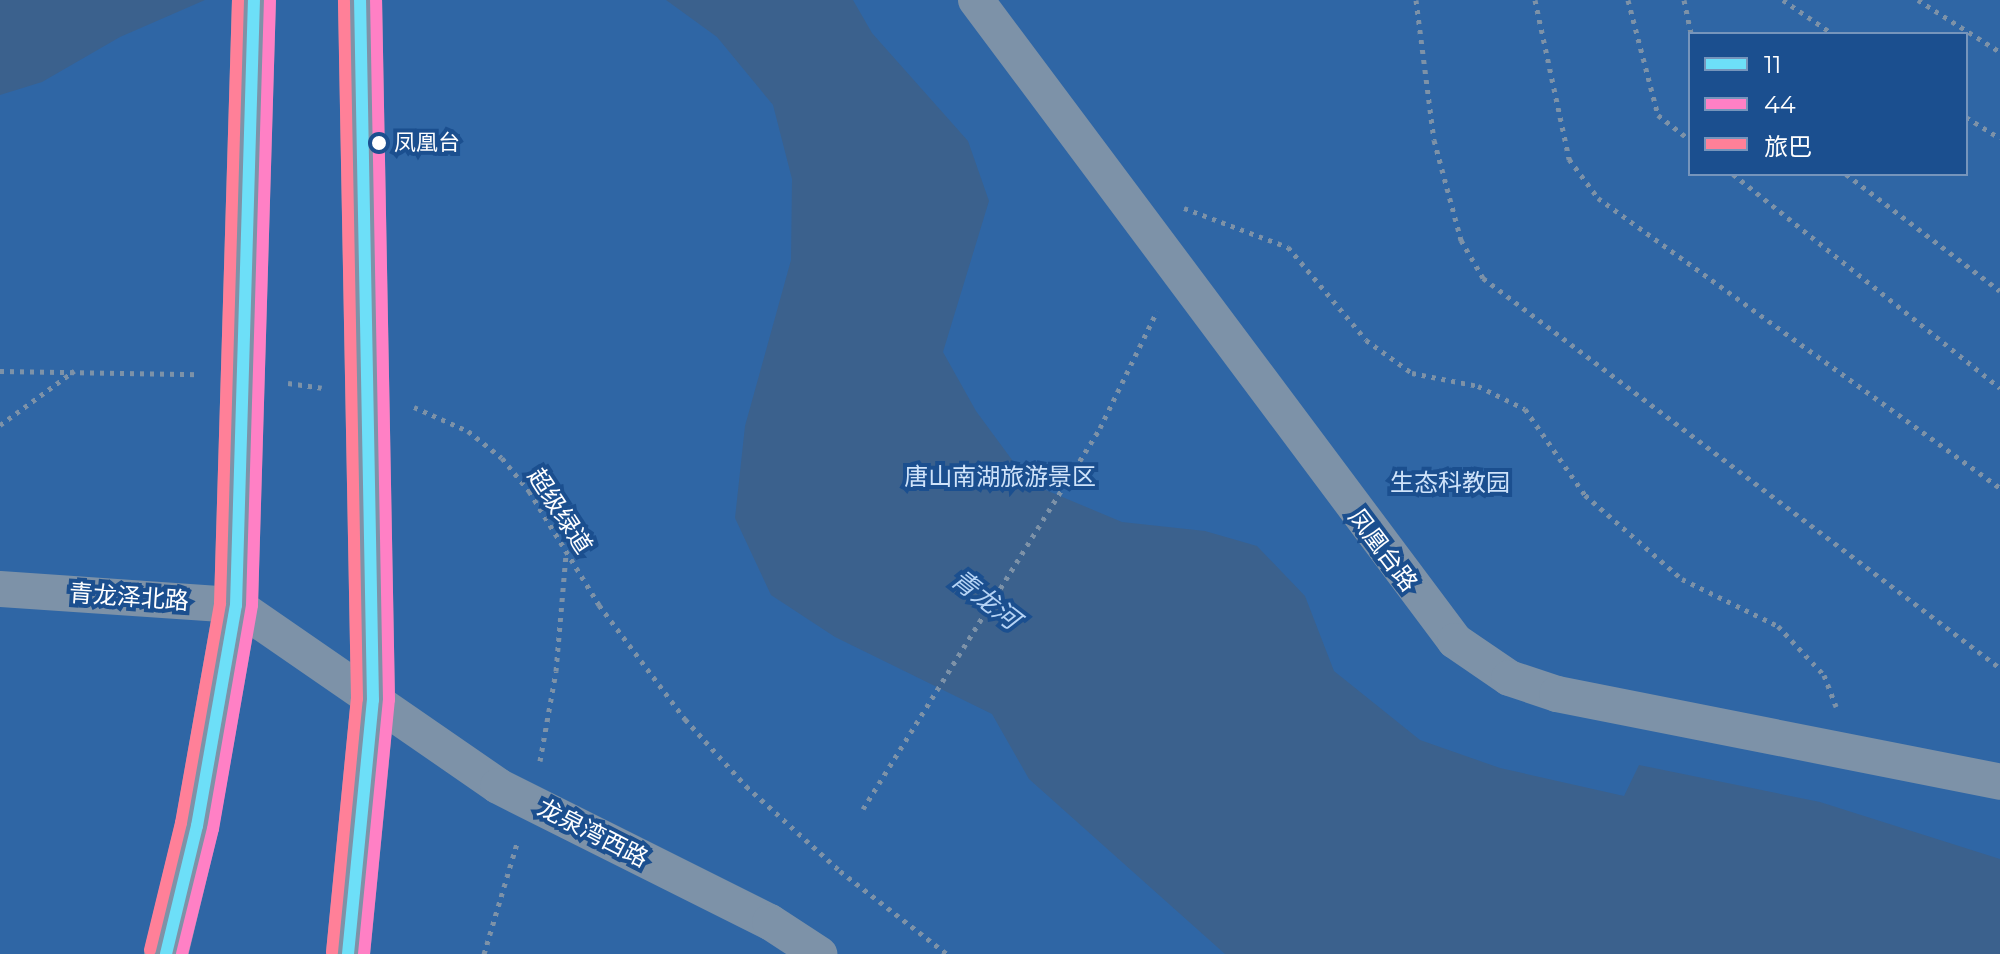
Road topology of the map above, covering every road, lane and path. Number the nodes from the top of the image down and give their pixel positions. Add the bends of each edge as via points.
1 (254, 0) edge
2 (360, 0) edge
3 (976, 0) edge
4 (1416, 0) edge
5 (1535, 0) edge
6 (1628, 0) edge
7 (1684, 0) edge
8 (1783, 0) edge
9 (1918, 0) edge
10 (1691, 32) edge
11 (1830, 32) edge
12 (2000, 52) edge
13 (1968, 118) edge
14 (1688, 138) edge
15 (2000, 138) edge
16 (1735, 176) edge
17 (1849, 176) edge
18 (1175, 205) dead end
19 (1176, 272) junction
20 (2000, 291) edge
21 (0, 371) edge
22 (74, 371) junction
23 (216, 375) dead end
24 (274, 381) dead end
25 (2000, 388) edge
26 (334, 391) dead end
27 (410, 406) dead end
28 (0, 425) edge
29 (2000, 488) edge
30 (0, 589) edge
31 (236, 605) junction
32 (2000, 668) edge
33 (373, 700) junction
34 (1854, 757) junction
35 (2000, 782) edge
36 (863, 809) dead end
37 (166, 954) edge
38 (348, 954) edge
39 (819, 954) edge
40 (947, 954) edge

1 - 31 highway
2 - 33 highway
3 - 19 street, 凤凰台路
4 - 32 path via 1434,140 1461,240 1483,278
5 - 29 path via 1569,159 1598,198
6 - 14 path via 1658,115
7 - 10 path
8 - 11 path
9 - 12 path
13 - 15 path
16 - 25 path
17 - 20 path
18 - 34 path via 1288,247 1366,340 1412,373 1478,386 1525,409 1585,495 1682,579 1778,626 1824,675
19 - 34 street, 凤凰台路 via 1455,641 1509,678 1557,694
19 - 36 path via 1100,428
21 - 22 path
22 - 23 path
22 - 28 path
24 - 26 path
27 - 40 path, 超级绿道 via 468,431 502,458 529,491 599,605 685,719 746,786 840,871
30 - 31 street, 青龙泽北路
31 - 33 street
31 - 37 highway via 197,826
33 - 38 highway
33 - 39 street, 龙泉湾西路 via 498,786 770,922
34 - 35 street, 凤凰台路

